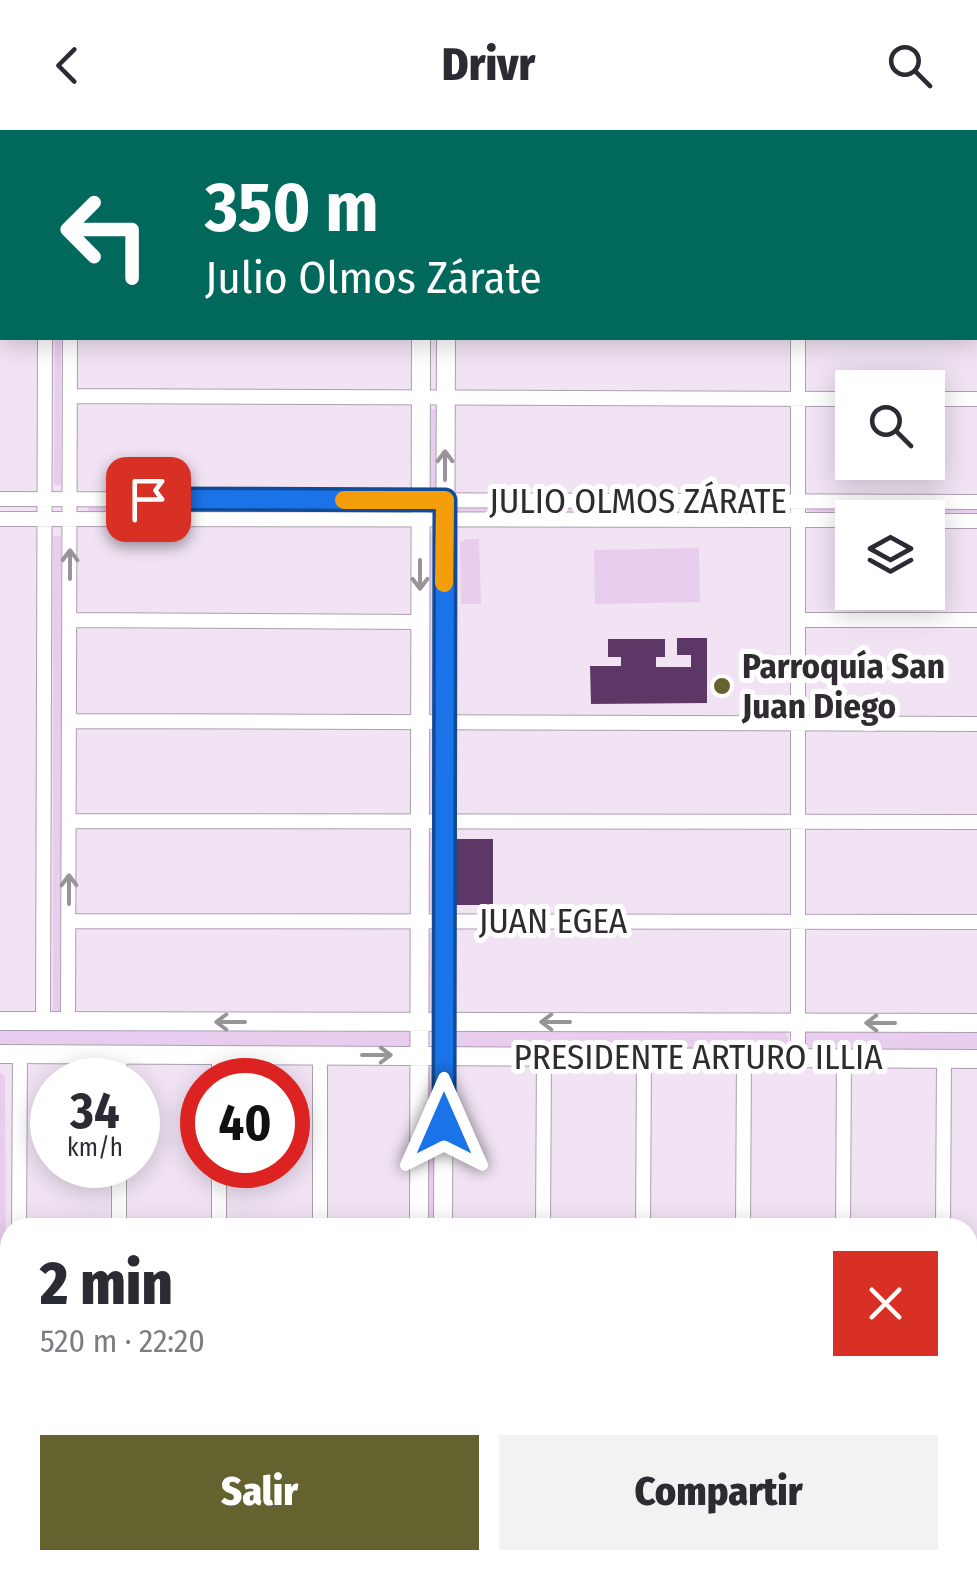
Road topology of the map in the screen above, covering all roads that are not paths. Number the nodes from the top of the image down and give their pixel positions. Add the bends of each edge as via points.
1 (45, 340) edge
2 (70, 340) edge
3 (421, 340) edge
4 (446, 340) edge
5 (798, 340) edge
6 (70, 396) junction
7 (421, 398) junction
8 (446, 398) junction
9 (798, 399) junction
10 (835, 399) edge
11 (945, 399) edge
12 (977, 400) edge
13 (0, 498) edge
14 (44, 499) junction
15 (70, 499) junction
16 (445, 500) junction
17 (798, 501) junction
18 (977, 502) edge
19 (420, 510) junction
20 (0, 518) edge
21 (44, 519) junction
22 (70, 519) junction
23 (445, 520) junction
24 (798, 520) junction
25 (835, 520) edge
26 (945, 520) edge
27 (977, 521) edge
28 (70, 620) junction
29 (798, 620) junction
30 (977, 620) edge
31 (420, 622) junction
32 (69, 721) junction
33 (420, 722) junction
34 (444, 722) junction
35 (798, 723) junction
36 (977, 724) edge
37 (69, 821) junction
38 (420, 821) junction
39 (443, 821) junction
40 (798, 822) junction
41 (977, 822) edge
42 (443, 921) junction
43 (68, 922) junction
44 (420, 922) junction
45 (798, 922) junction
46 (977, 922) edge
47 (0, 1021) edge
48 (43, 1021) junction
49 (68, 1021) junction
50 (420, 1022) junction
51 (444, 1022) junction
52 (798, 1022) junction
53 (977, 1023) edge
54 (0, 1054) edge
55 (20, 1054) junction
56 (120, 1054) junction
57 (219, 1054) junction
58 (320, 1055) junction
59 (419, 1055) junction
60 (444, 1056) junction
61 (544, 1056) junction
62 (644, 1057) junction
63 (120, 1058) edge
64 (219, 1058) edge
65 (744, 1058) junction
66 (798, 1058) junction
67 (844, 1058) junction
68 (944, 1059) junction
69 (977, 1059) edge
70 (119, 1188) edge
71 (219, 1188) edge
72 (19, 1218) edge
73 (119, 1218) edge
74 (219, 1218) edge
75 (320, 1218) edge
76 (419, 1218) edge
77 (443, 1218) edge
78 (543, 1218) edge
79 (643, 1218) edge
80 (744, 1218) edge
81 (843, 1218) edge
82 (944, 1218) edge

1 - 14 street
2 - 6 street
3 - 7 street
4 - 8 street
5 - 9 street
6 - 7 street
6 - 15 street
7 - 8 street
7 - 19 street
8 - 9 street
16 -> 8 street
9 - 10 street
9 - 17 street
11 - 12 street
13 - 14 street, JULIO OLMOS ZÁRATE
14 - 15 street, JULIO OLMOS ZÁRATE
14 - 21 street
15 - 19 street, JULIO OLMOS ZÁRATE
15 - 22 street
16 - 17 street, JULIO OLMOS ZÁRATE
16 - 19 street, JULIO OLMOS ZÁRATE
16 - 23 street
17 - 18 street, JULIO OLMOS ZÁRATE
17 - 24 street
19 - 22 street, JULIO OLMOS ZÁRATE
19 - 23 street, JULIO OLMOS ZÁRATE
19 -> 31 street
20 - 21 street, JULIO OLMOS ZÁRATE
21 - 22 street, JULIO OLMOS ZÁRATE
21 - 48 street
28 -> 22 street
23 - 24 street, JULIO OLMOS ZÁRATE
23 - 34 street
24 - 25 street, JULIO OLMOS ZÁRATE
24 - 29 street
26 - 27 street
28 - 31 street
28 - 32 street
29 - 30 street
29 - 35 street
31 - 33 street
32 - 33 street
32 - 37 street
33 - 34 street
33 - 38 street
34 - 35 street
34 - 39 street
35 - 36 street
35 - 40 street
37 - 38 street
43 -> 37 street
38 - 39 street
38 - 44 street
39 - 40 street
39 - 42 street
40 - 41 street
40 - 45 street
42 - 44 street, JUAN EGEA
42 - 45 street, JUAN EGEA
42 - 51 street
43 - 44 street, JUAN EGEA
43 - 49 street
44 - 50 street
45 - 46 street, JUAN EGEA
45 - 52 street
47 - 48 street, PRESIDENTE ARTURO ILLIA
48 - 49 street, PRESIDENTE ARTURO ILLIA
50 -> 49 street, PRESIDENTE ARTURO ILLIA
50 - 51 street, PRESIDENTE ARTURO ILLIA
50 - 59 street
52 -> 51 street, PRESIDENTE ARTURO ILLIA
51 - 60 street
53 -> 52 street, PRESIDENTE ARTURO ILLIA
52 - 66 street
54 - 55 street, PRESIDENTE ARTURO ILLIA
55 - 56 street, PRESIDENTE ARTURO ILLIA
55 - 72 street
56 - 57 street, PRESIDENTE ARTURO ILLIA
56 - 63 street
57 - 58 street, PRESIDENTE ARTURO ILLIA
57 - 64 street
58 -> 59 street, PRESIDENTE ARTURO ILLIA
58 - 75 street
59 - 60 street, PRESIDENTE ARTURO ILLIA
59 - 76 street
60 - 61 street, PRESIDENTE ARTURO ILLIA
60 - 77 street
61 - 62 street, PRESIDENTE ARTURO ILLIA
61 - 78 street
62 - 65 street, PRESIDENTE ARTURO ILLIA
62 - 79 street
65 - 66 street, PRESIDENTE ARTURO ILLIA
65 - 80 street
66 - 67 street, PRESIDENTE ARTURO ILLIA
67 - 68 street, PRESIDENTE ARTURO ILLIA
67 - 81 street
68 - 69 street, PRESIDENTE ARTURO ILLIA
68 - 82 street
70 - 73 street
71 - 74 street

